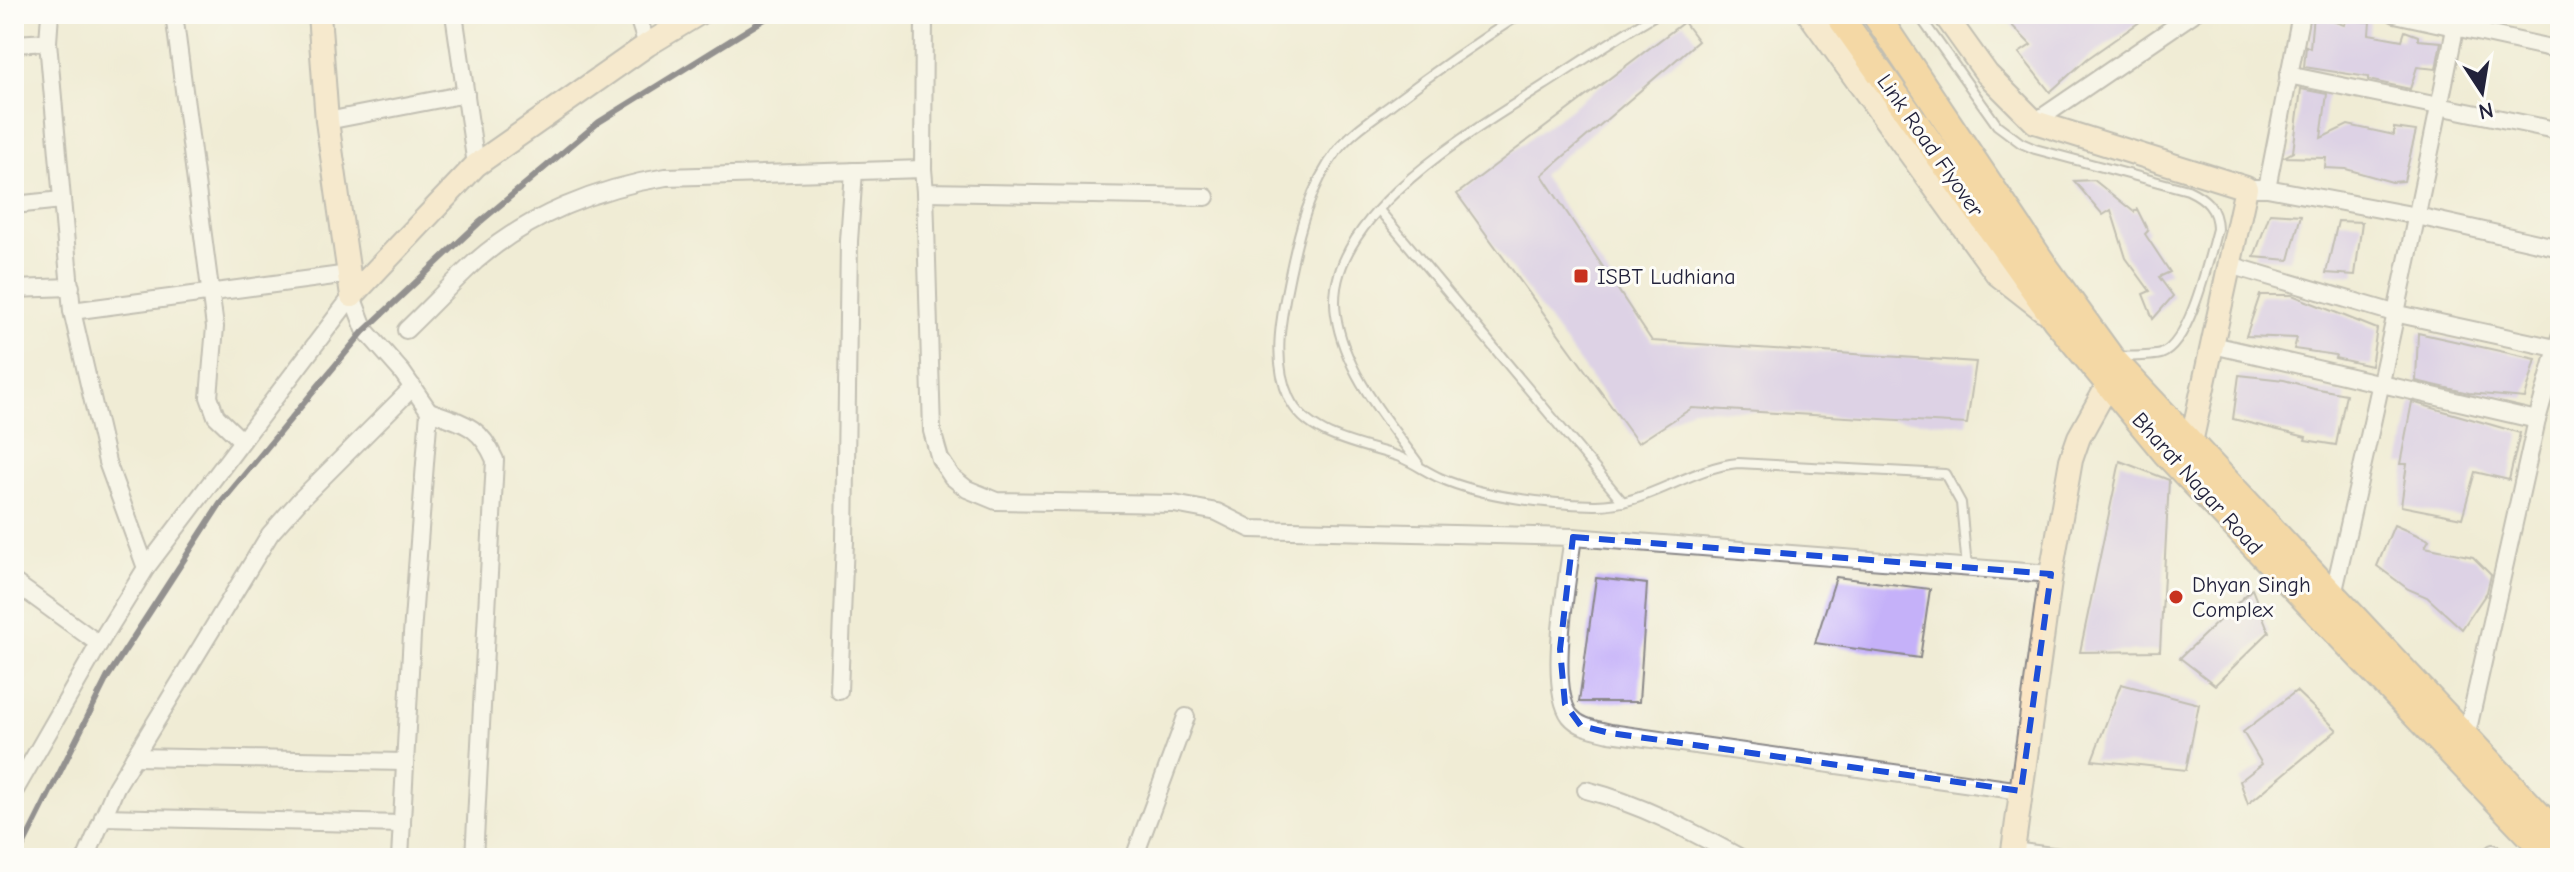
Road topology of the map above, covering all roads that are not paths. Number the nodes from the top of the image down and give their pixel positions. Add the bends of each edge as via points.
1 (50, 14) edge
2 (174, 14) edge
3 (319, 14) edge
4 (454, 14) edge
5 (637, 14) edge
6 (698, 14) edge
7 (924, 14) edge
8 (1521, 14) edge
9 (1657, 14) edge
10 (1809, 14) edge
11 (1838, 14) edge
12 (1875, 14) edge
13 (1918, 14) edge
14 (1944, 14) edge
15 (2301, 14) edge
16 (2395, 14) edge
17 (2183, 17) edge
18 (2457, 21) edge
19 (48, 42) junction
20 (14, 44) edge
21 (647, 45) junction
22 (2560, 50) edge
23 (2288, 75) junction
24 (466, 94) junction
25 (2439, 106) junction
26 (327, 121) junction
27 (2035, 122) junction
28 (2560, 131) edge
29 (476, 165) junction
30 (923, 169) junction
31 (854, 171) junction
32 (2256, 188) junction
33 (925, 192) junction
34 (1206, 197) dead end
35 (62, 200) junction
36 (14, 205) edge
37 (1379, 210) junction
38 (2417, 216) junction
39 (2560, 248) edge
40 (2230, 265) junction
41 (2034, 270) junction
42 (350, 285) junction
43 (71, 287) junction
44 (14, 289) edge
45 (211, 293) junction
46 (72, 311) junction
47 (2394, 313) junction
48 (2056, 320) junction
49 (406, 330) dead end
50 (2213, 345) junction
51 (2559, 345) edge
52 (2110, 370) junction
53 (2382, 384) junction
54 (413, 387) junction
55 (429, 411) junction
56 (2537, 420) junction
57 (241, 440) junction
58 (2191, 443) junction
59 (1418, 464) junction
60 (1623, 502) junction
61 (1573, 537) junction
62 (146, 568) junction
63 (1967, 568) junction
64 (2051, 574) junction
65 (14, 582) edge
66 (2333, 595) junction
67 (99, 644) junction
68 (839, 691) dead end
69 (1186, 717) dead end
70 (2466, 738) junction
71 (134, 757) junction
72 (405, 762) junction
73 (15, 787) edge
74 (1586, 790) dead end
75 (2021, 791) junction
76 (103, 817) junction
77 (402, 824) junction
78 (2551, 843) edge
79 (2012, 855) edge
80 (86, 858) edge
81 (400, 858) edge
82 (474, 858) edge
83 (1134, 858) edge
84 (1741, 858) edge
85 (2068, 858) edge

1 - 19 street
2 - 45 street
3 - 26 street
4 - 24 street
5 - 21 street
6 - 21 street
7 - 30 street
8 - 59 lane via 1464,50 1339,148 1300,228 1279,343 1281,375 1290,400 1301,416 1330,435
9 - 37 lane via 1434,157
10 - 48 street via 1997,274
11 - 41 main road, Link Road Flyover
12 - 41 main road, Link Road Flyover
13 - 52 lane via 2010,136 2035,149 2188,190 2214,213 2217,229 2182,333 2161,354
14 - 27 street via 1987,74
15 - 23 street
16 - 18 street
17 - 27 street
18 - 22 street
18 - 25 street
19 - 20 street
19 - 35 street
21 - 29 street
23 - 25 street
23 - 32 street
24 - 26 street
24 - 29 street
25 - 28 street
25 - 38 street
26 - 42 street
27 - 32 street
29 - 42 street
30 - 31 street
30 - 33 street
31 - 49 street via 625,183 526,226 478,259
31 - 68 street
32 - 38 street
32 - 40 street
33 - 34 street
33 - 61 street via 932,431 940,459 967,489 996,501 1174,504 1217,512 1251,529
35 - 36 street
35 - 43 street
37 - 59 lane via 1342,268 1335,312 1355,373
37 - 60 lane
38 - 39 street
38 - 47 street
40 - 47 street
40 - 50 street
41 - 48 main road, Bharat Nagar Road
41 - 52 main road, Bharat Nagar Road
42 - 45 street
42 - 54 street via 365,330
42 - 57 street
43 - 44 street
43 - 46 street
45 - 46 street
45 - 57 street via 215,327 209,397 216,416
46 - 62 street via 107,462
47 - 51 street
47 - 53 street
48 - 52 main road, Bharat Nagar Road
50 - 53 street
50 - 58 street
51 - 56 street
52 - 58 main road, Bharat Nagar Road
52 - 64 street via 2071,460
52 - 78 main road, Bharat Nagar Road via 2166,453
53 - 56 street
53 - 66 street
54 - 55 street
54 - 71 street via 270,534
55 - 72 street
55 - 82 street via 477,432 495,460
56 - 70 street
57 - 62 street
58 - 66 main road, Bharat Nagar Road
59 - 60 lane via 1471,488 1512,497 1597,505
60 - 63 lane via 1738,463 1945,474 1961,503
61 - 63 street
61 - 75 street via 1559,681 1569,715 1581,726
62 - 67 street
63 - 64 street
64 - 75 street
65 - 67 street
66 - 70 main road, Bharat Nagar Road
67 - 73 street
69 - 83 street
70 - 78 main road, Bharat Nagar Road
71 - 72 street
71 - 76 street
72 - 77 street
74 - 84 street via 1616,797
75 - 79 street
76 - 77 street
76 - 80 street
77 - 81 street
79 - 85 street

